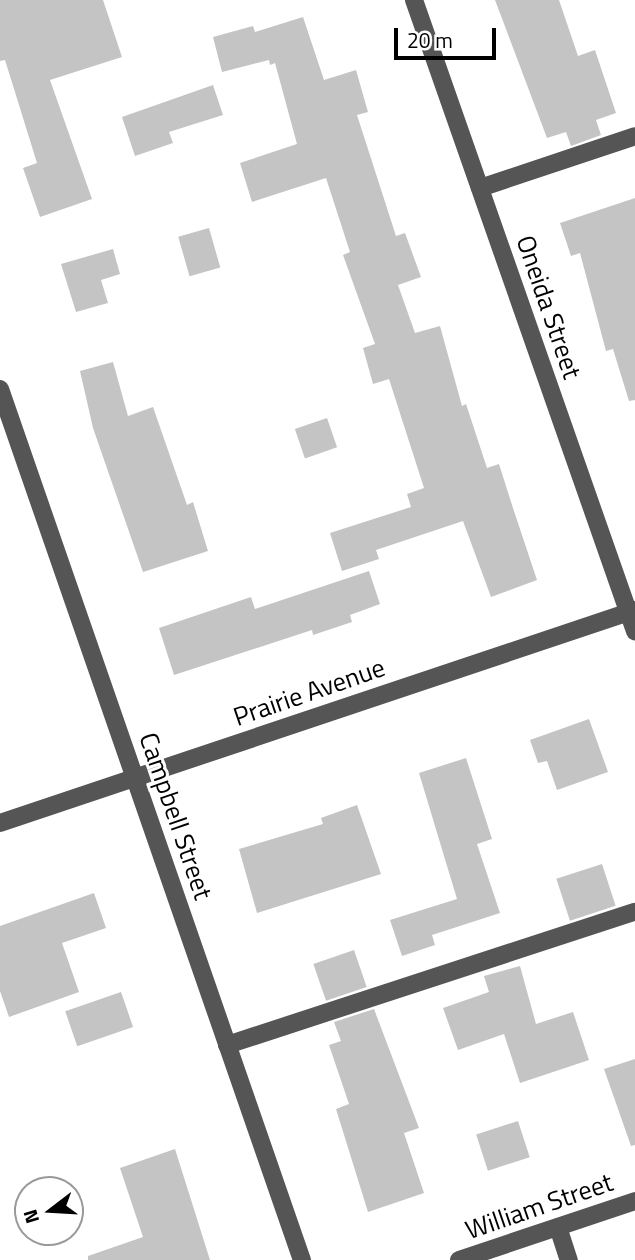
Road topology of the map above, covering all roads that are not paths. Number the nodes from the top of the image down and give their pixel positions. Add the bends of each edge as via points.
1 (414, 0) edge
2 (635, 136) edge
3 (480, 188) junction
4 (0, 388) edge
5 (632, 611) edge
6 (635, 631) edge
7 (135, 778) junction
8 (0, 823) edge
9 (635, 912) edge
10 (227, 1045) junction
11 (635, 1201) edge
12 (558, 1227) junction
13 (302, 1260) edge
14 (459, 1260) edge
15 (569, 1260) edge

1 - 3 street, Oneida Street
2 - 3 street
3 - 5 street, Oneida Street
4 - 7 street, Campbell Street
5 - 6 street, Oneida Street
5 - 7 street, Prairie Avenue
7 - 8 street, Prairie Avenue
7 - 10 street, Campbell Street
9 - 10 street
10 - 13 street, Campbell Street
11 - 12 street, William Street
12 - 14 street, William Street
12 - 15 street

